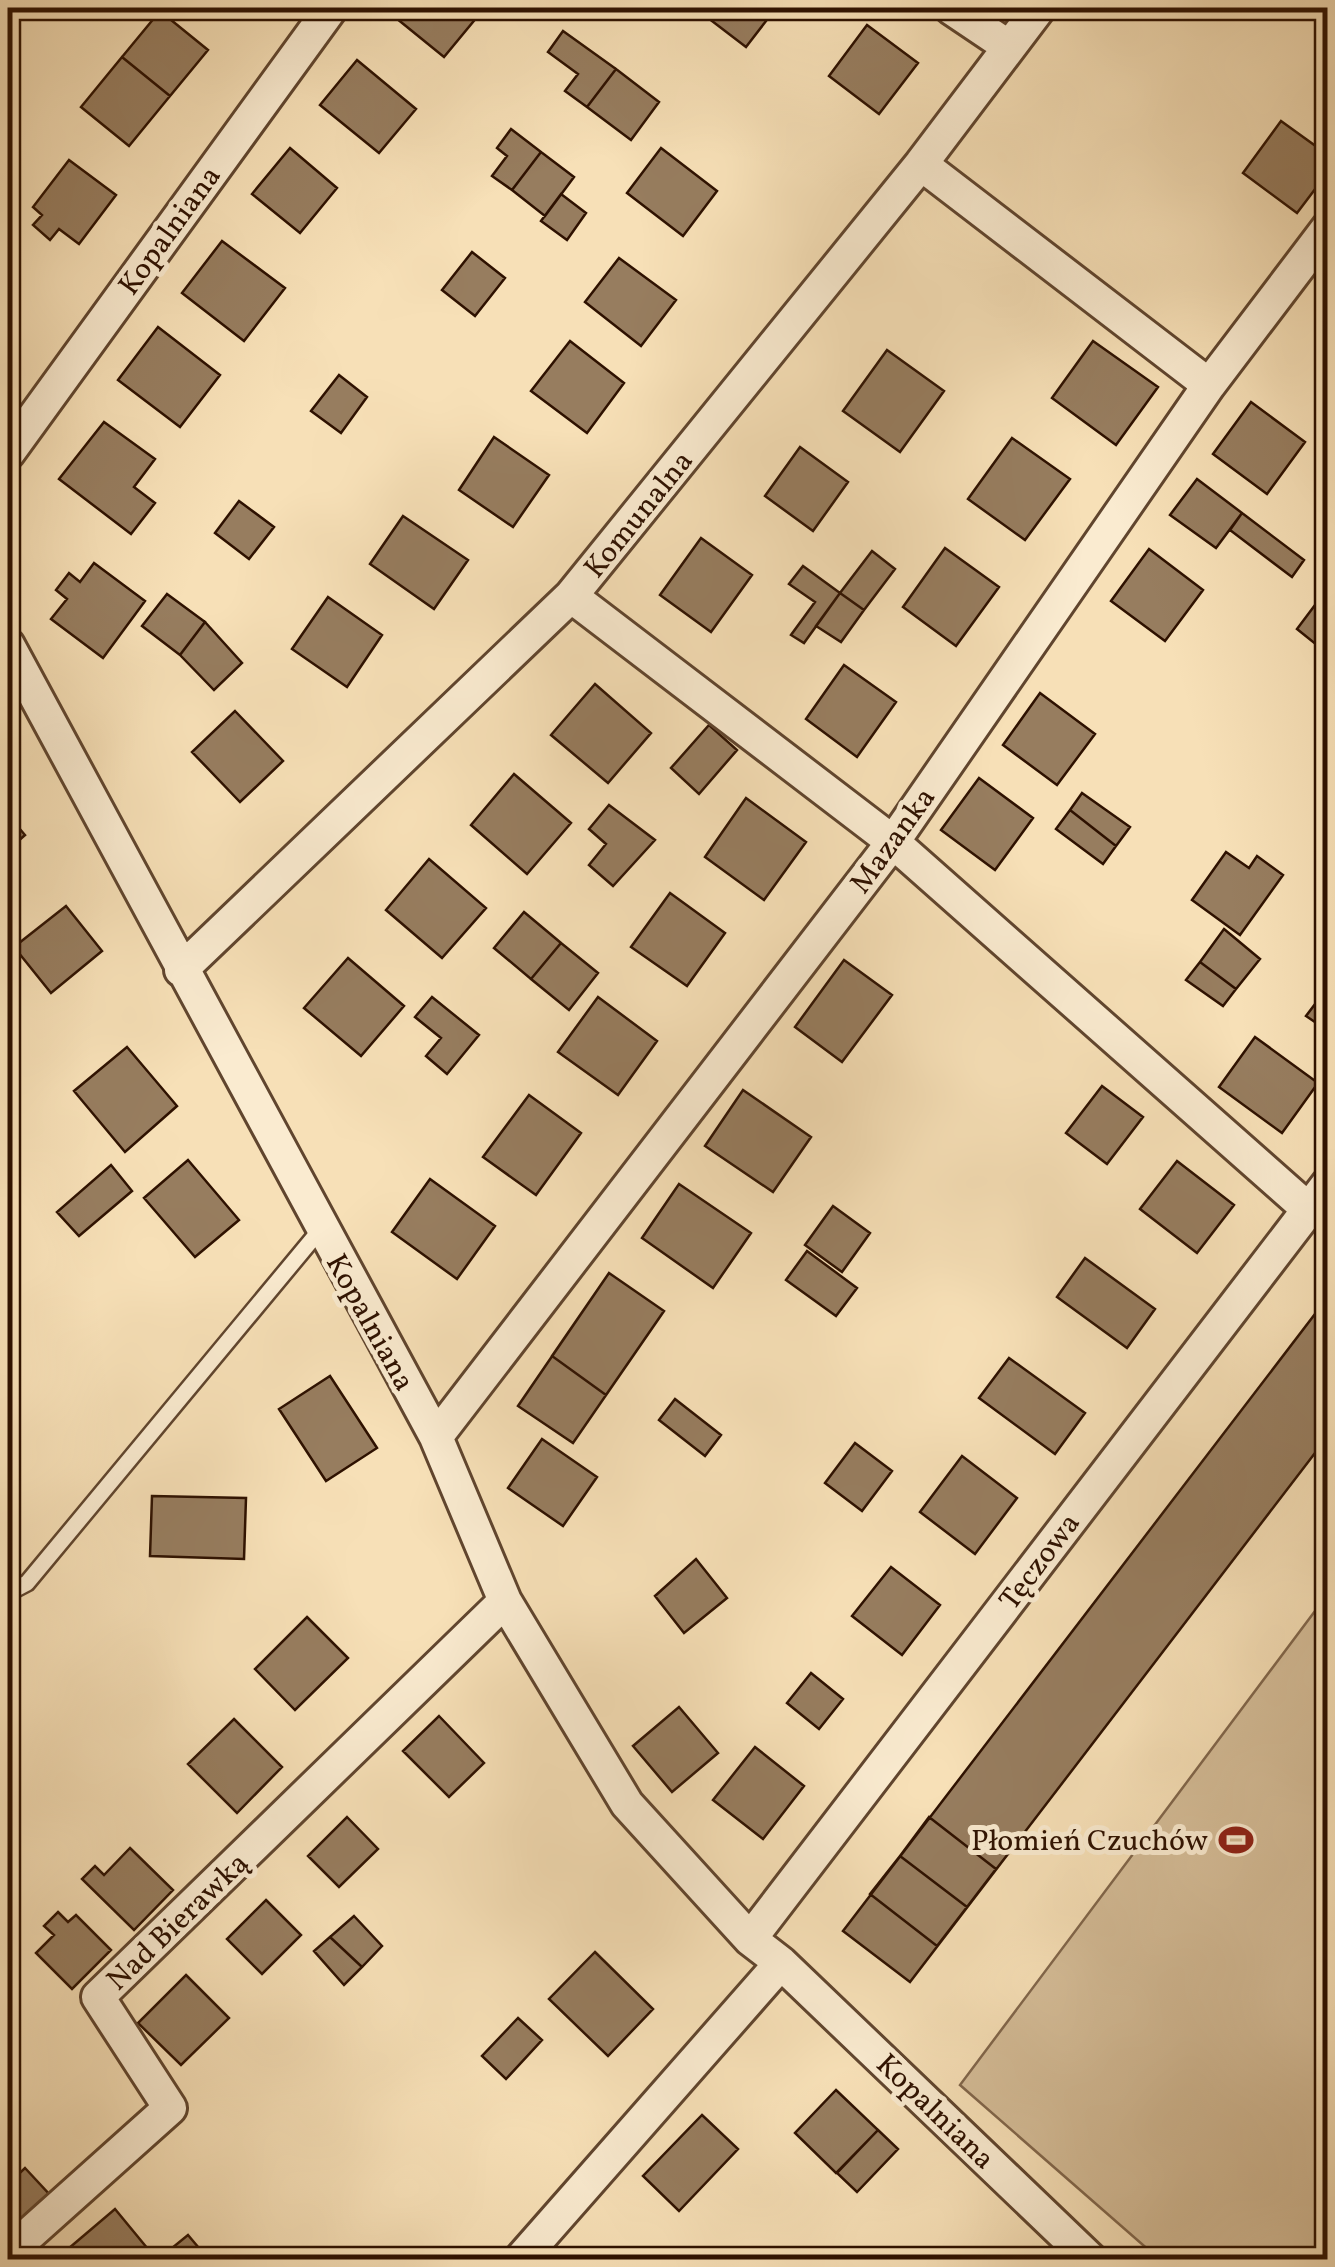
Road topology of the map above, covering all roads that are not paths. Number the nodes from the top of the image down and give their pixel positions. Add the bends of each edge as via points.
1 (331, 8) edge
2 (951, 8) edge
3 (1040, 8) edge
4 (1009, 47) junction
5 (922, 164) junction
6 (1328, 228) edge
7 (1209, 384) junction
8 (8, 453) edge
9 (571, 596) junction
10 (8, 645) edge
11 (893, 842) junction
12 (181, 970) junction
13 (1318, 1196) edge
14 (320, 1230) junction
15 (436, 1437) junction
16 (8, 1593) edge
17 (506, 1601) junction
18 (750, 1939) junction
19 (781, 1963) junction
20 (8, 2253) edge
21 (520, 2260) edge
22 (1091, 2260) edge

1 - 8 street, Kopalniana
2 - 4 street
3 - 4 street, Komunalna
4 - 5 street, Komunalna
5 - 7 street
5 - 9 street, Komunalna
6 - 7 street, Mazanka
7 - 11 street, Mazanka
9 - 11 street
9 - 12 street, Komunalna
10 - 12 street, Kopalniana
11 - 13 street
11 - 15 street, Mazanka
12 - 14 street, Kopalniana
13 - 18 street, Tęczowa
14 - 15 street, Kopalniana
14 - 16 lane via 27,1583
15 - 17 street, Kopalniana
17 - 18 street, Kopalniana via 628,1804
17 - 20 street, Nad Bierawką via 98,1997 170,2108
18 - 19 street, Kopalniana
19 - 21 street
19 - 22 street, Kopalniana

